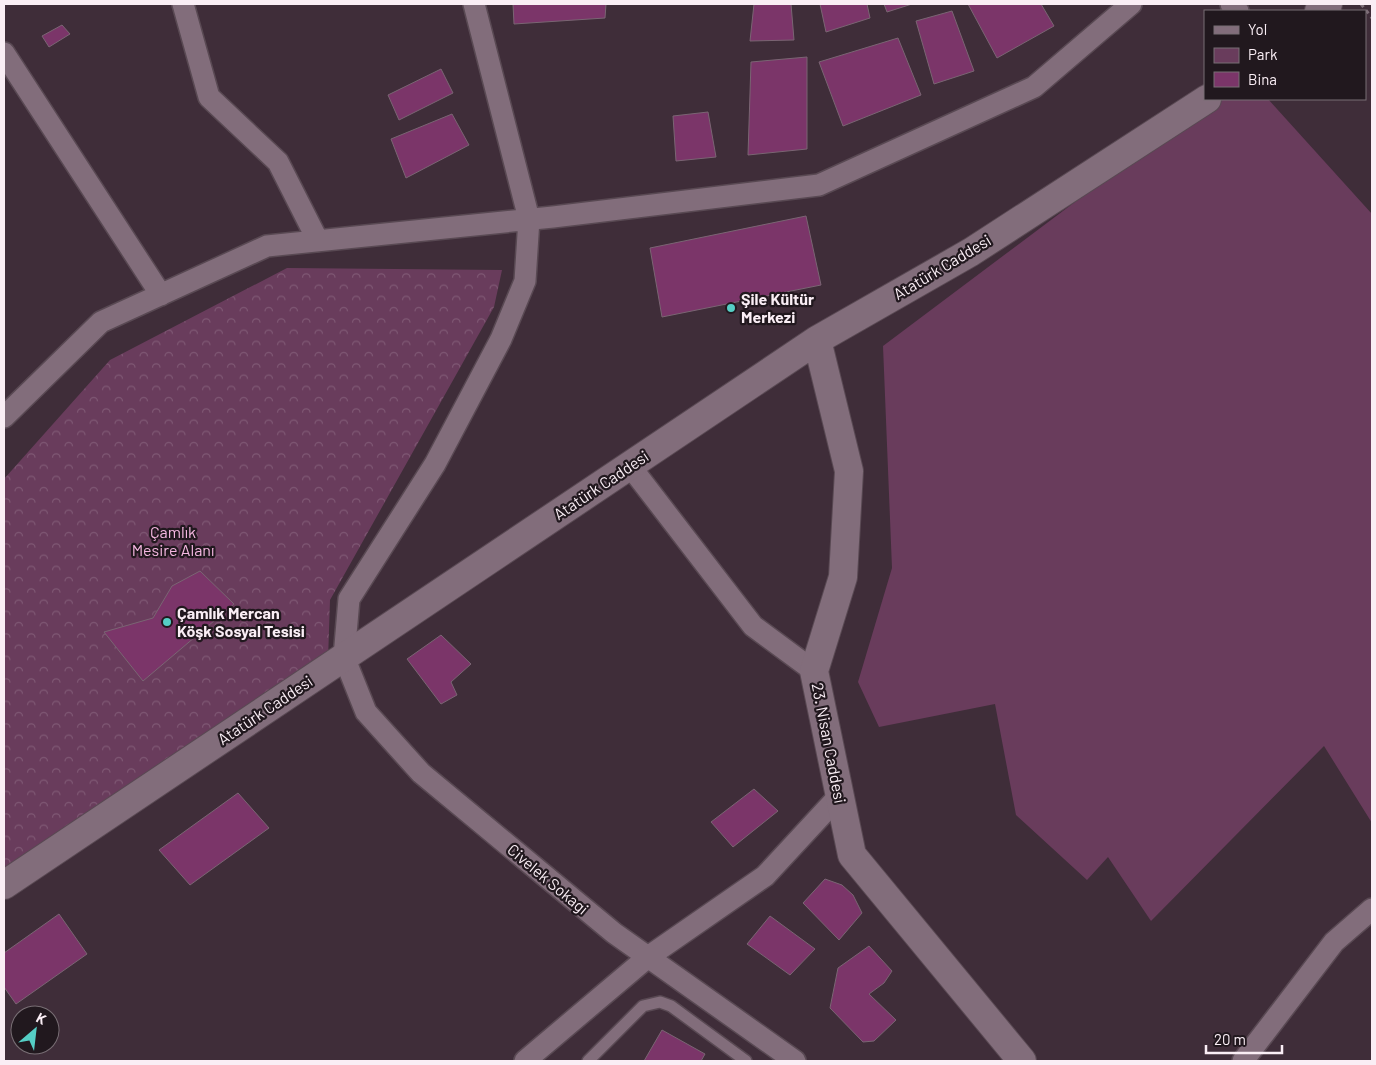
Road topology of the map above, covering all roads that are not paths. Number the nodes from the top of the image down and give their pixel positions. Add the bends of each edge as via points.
1 (184, 4) edge
2 (474, 4) edge
3 (1131, 4) edge
4 (4, 53) edge
5 (1205, 100) edge
6 (529, 219) junction
7 (318, 241) junction
8 (161, 295) junction
9 (817, 340) junction
10 (4, 417) edge
11 (630, 466) junction
12 (344, 657) junction
13 (814, 671) junction
14 (840, 795) junction
15 (4, 885) edge
16 (1372, 909) edge
17 (648, 957) junction
18 (525, 1061) edge
19 (588, 1061) edge
20 (746, 1061) edge
21 (795, 1061) edge
22 (1022, 1061) edge
23 (1243, 1061) edge

1 - 7 street via 209,97 278,162
2 - 6 street
3 - 6 street via 1034,86 819,185
4 - 8 street
5 - 9 street, Atatürk Caddesi via 971,252
6 - 7 street
6 - 12 street via 526,281 501,339 435,464 349,599
7 - 8 street via 266,246
8 - 10 street via 101,322
9 - 11 street, Atatürk Caddesi
9 - 13 street, 23. Nisan Caddesi via 849,471 843,577
11 - 12 street, Atatürk Caddesi
11 - 13 street via 753,626
12 - 15 street, Atatürk Caddesi
12 - 17 street, Civelek Sokagi via 366,712 421,773 614,933
13 - 14 street, 23. Nisan Caddesi
14 - 17 street via 765,876
14 - 22 street, 23. Nisan Caddesi via 852,855
16 - 23 street via 1334,942
17 - 18 street
17 - 21 street, Civelek Sokagi
19 - 20 lane via 643,1006 660,1002 671,1006

